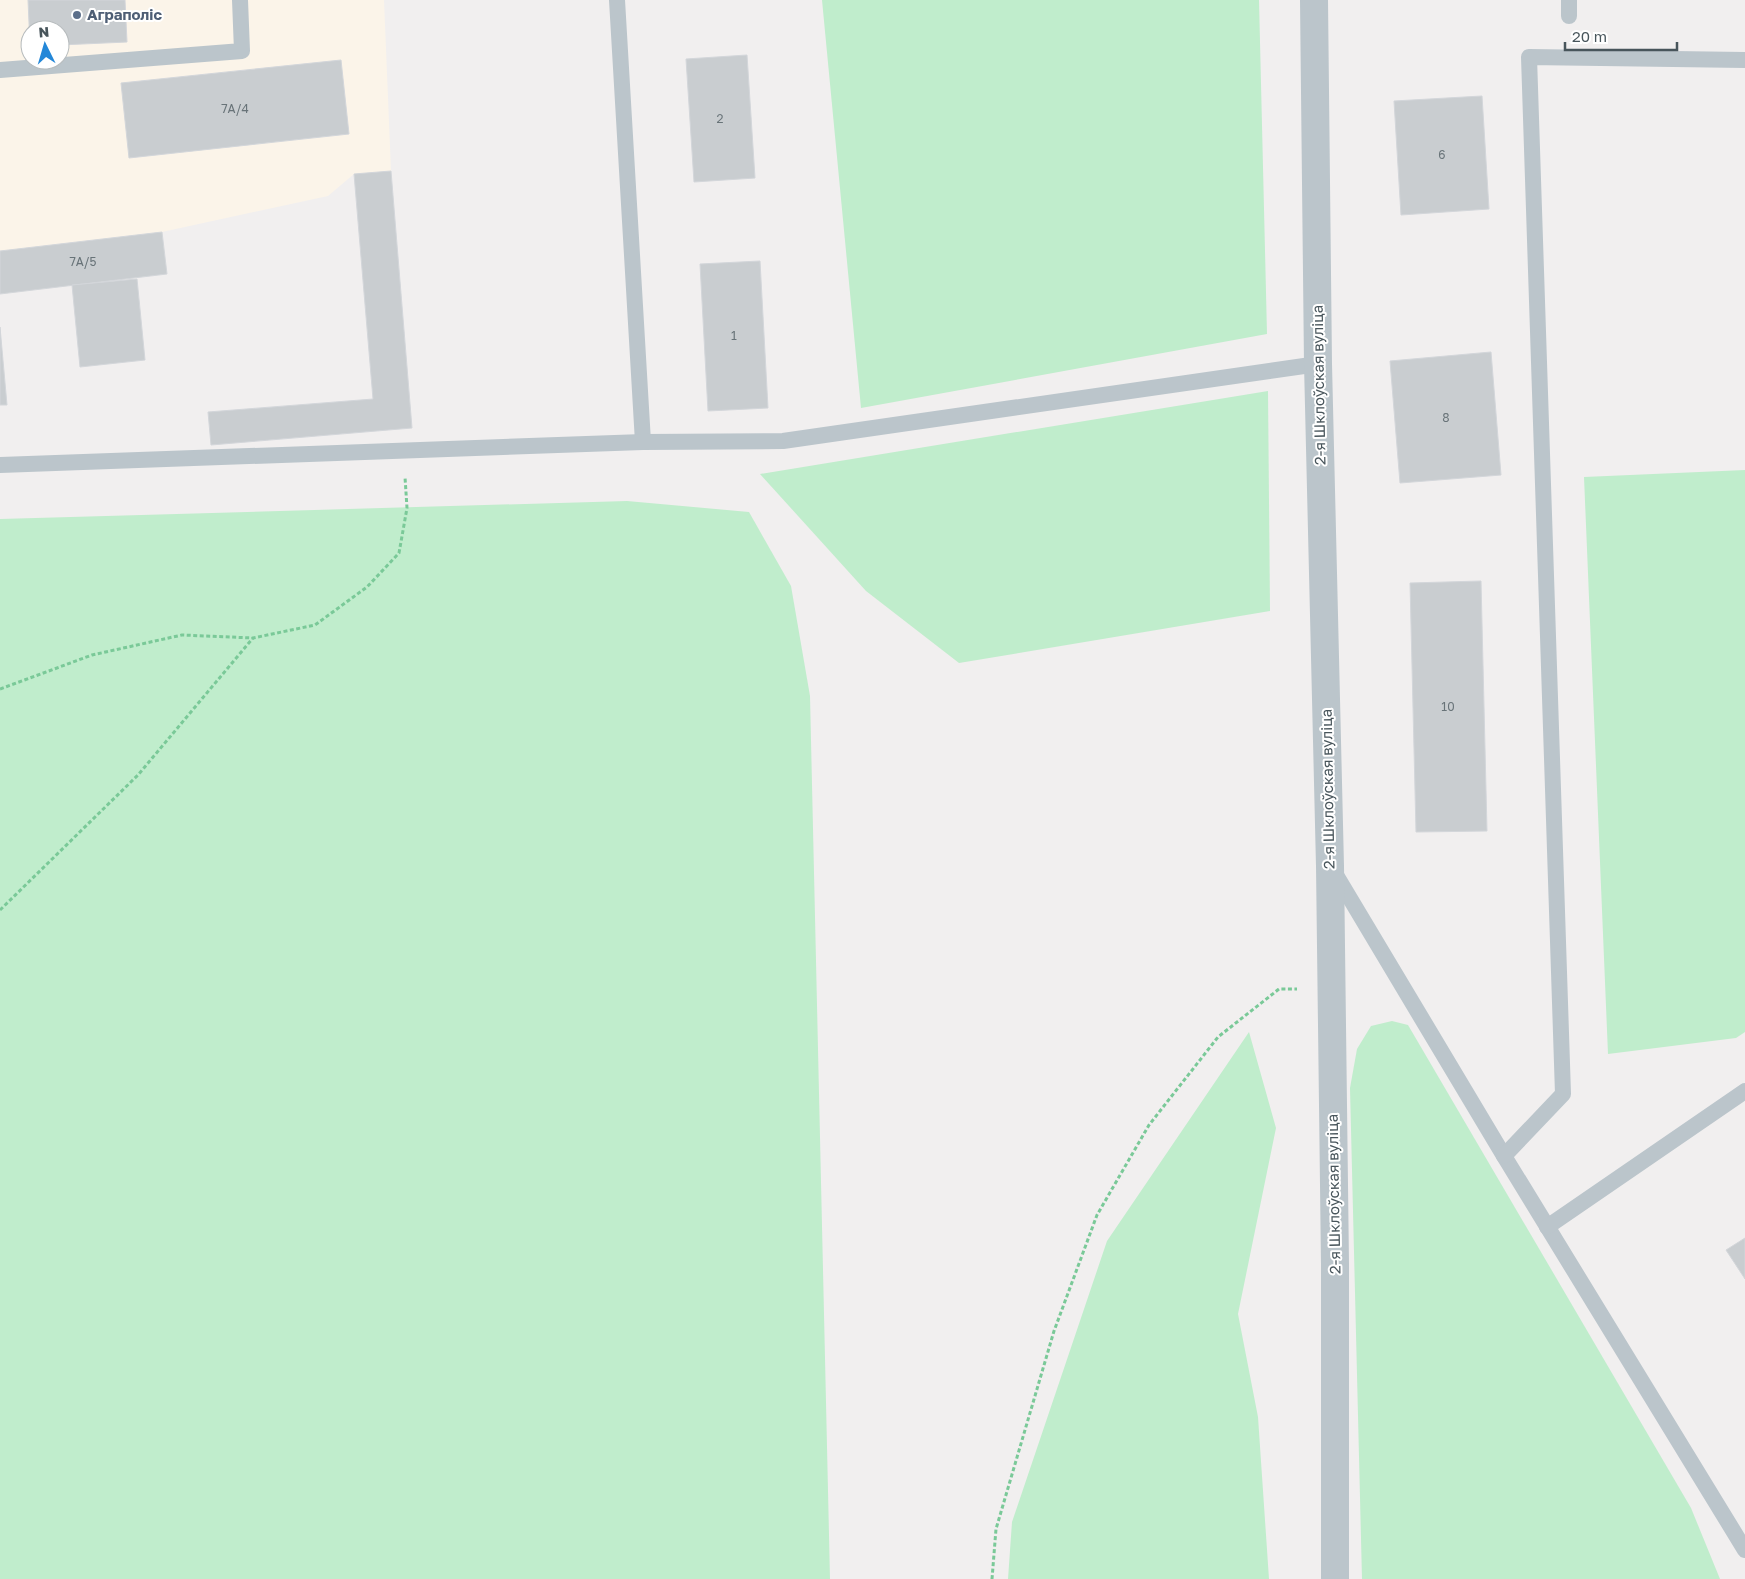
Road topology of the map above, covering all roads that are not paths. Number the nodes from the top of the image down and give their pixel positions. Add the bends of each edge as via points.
1 (240, 0) edge
2 (617, 0) edge
3 (1314, 0) edge
4 (1745, 60) edge
5 (0, 70) edge
6 (1318, 364) junction
7 (643, 442) junction
8 (0, 465) edge
9 (1330, 866) junction
10 (1745, 1091) edge
11 (1504, 1156) junction
12 (1547, 1227) junction
13 (1745, 1550) edge
14 (1335, 1579) edge

1 - 5 lane via 242,51
2 - 7 lane
3 - 6 street, 2-я Шклоўская вуліца
4 - 11 lane via 1529,57 1564,1094
6 - 7 lane via 783,441
6 - 9 street, 2-я Шклоўская вуліца
7 - 8 lane
9 - 11 lane
9 - 14 street, 2-я Шклоўская вуліца
10 - 12 lane
11 - 12 lane
12 - 13 lane

